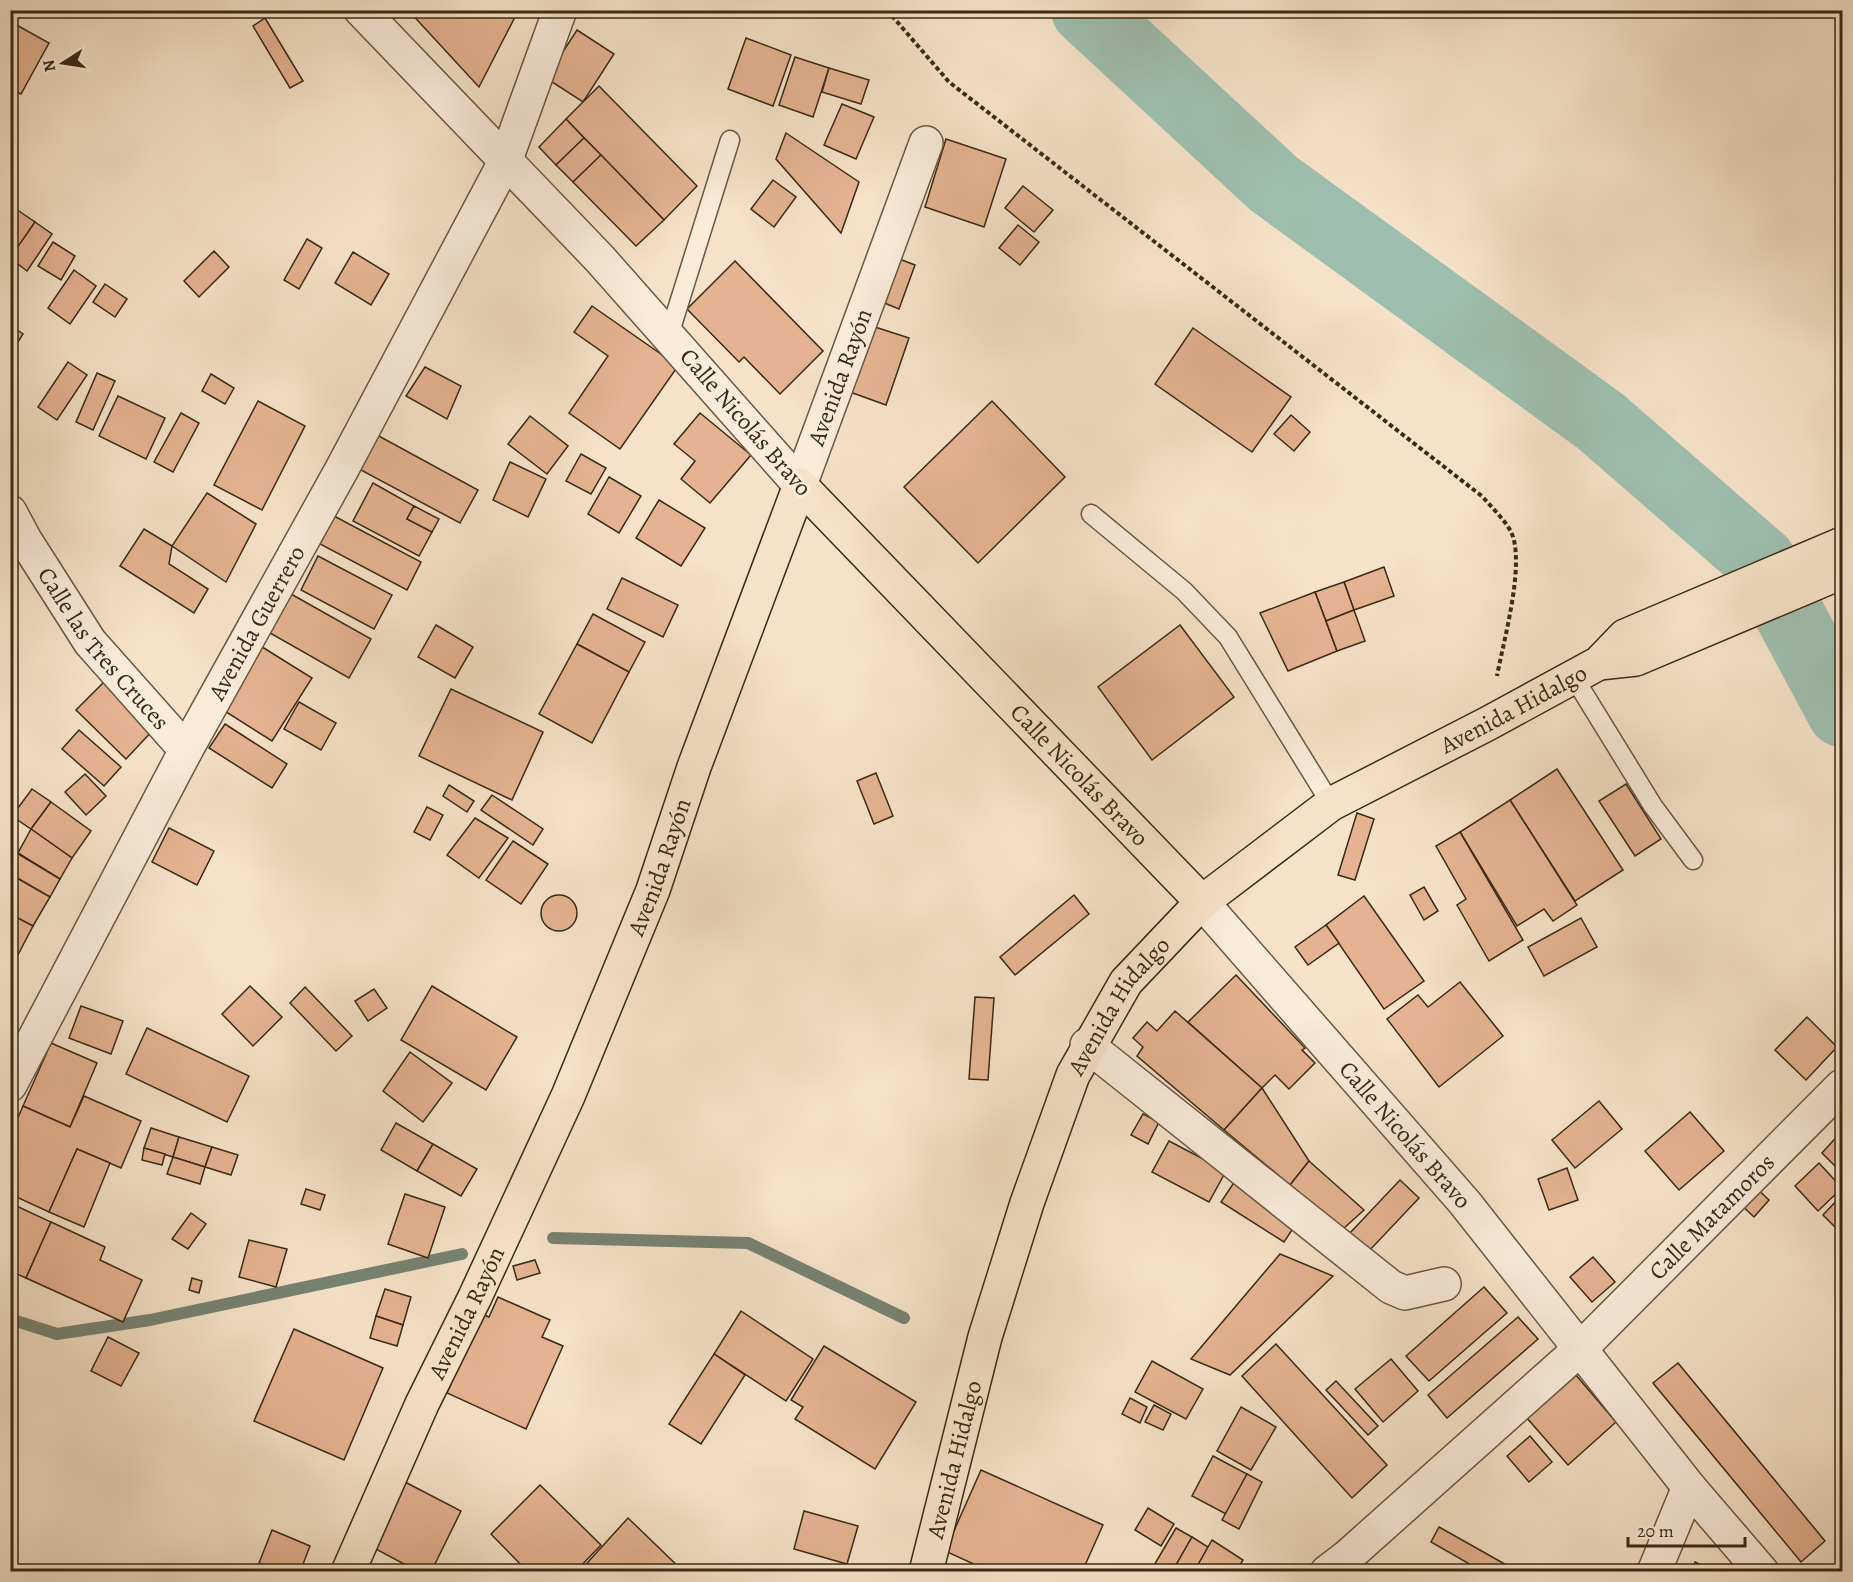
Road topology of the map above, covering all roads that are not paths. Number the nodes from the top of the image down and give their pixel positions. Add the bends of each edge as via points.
1 (361, 10) edge
2 (560, 10) edge
3 (730, 140) dead end
4 (926, 143) dead end
5 (505, 162) junction
6 (669, 335) junction
7 (800, 485) junction
8 (10, 512) edge
9 (1091, 514) dead end
10 (1842, 544) edge
11 (1842, 572) edge
12 (1630, 648) junction
13 (1586, 669) junction
14 (186, 750) junction
15 (1331, 804) junction
16 (1693, 860) dead end
17 (1202, 902) junction
18 (1087, 1045) junction
19 (10, 1085) edge
20 (1842, 1086) edge
21 (1444, 1284) dead end
22 (1580, 1348) junction
23 (1689, 1487) junction
24 (348, 1572) edge
25 (926, 1572) edge
26 (1328, 1572) edge
27 (1654, 1572) edge
28 (1762, 1572) edge

1 - 5 street, Calle Nicolás Bravo
2 - 5 street, Avenida Guerrero
3 - 6 lane
4 - 7 street, Avenida Rayón
5 - 6 street, Calle Nicolás Bravo
5 - 14 street, Avenida Guerrero via 342,469
6 - 7 street, Calle Nicolás Bravo
7 - 17 main road, Calle Nicolás Bravo
7 - 24 main road, Avenida Rayón via 694,767 653,890 577,1074
8 - 14 street, Calle las Tres Cruces via 90,642
9 - 15 lane via 1184,591 1228,637
10 - 12 main road, Avenida Hidalgo
11 - 12 main road, Avenida Hidalgo
12 - 13 main road, Avenida Hidalgo
13 - 15 main road, Avenida Hidalgo
13 - 16 lane via 1653,806
14 - 19 street, Avenida Guerrero
15 - 17 main road, Avenida Hidalgo
17 - 18 main road, Avenida Hidalgo via 1126,982
17 - 22 street, Calle Nicolás Bravo via 1465,1203
18 - 21 street via 1391,1287 1405,1293
18 - 25 main road, Avenida Hidalgo via 1027,1203 986,1337
20 - 22 street, Calle Matamoros
22 - 23 street, Calle Nicolás Bravo
22 - 26 street, Calle Matamoros
23 - 27 street
23 - 28 street, Calle Nicolás Bravo

